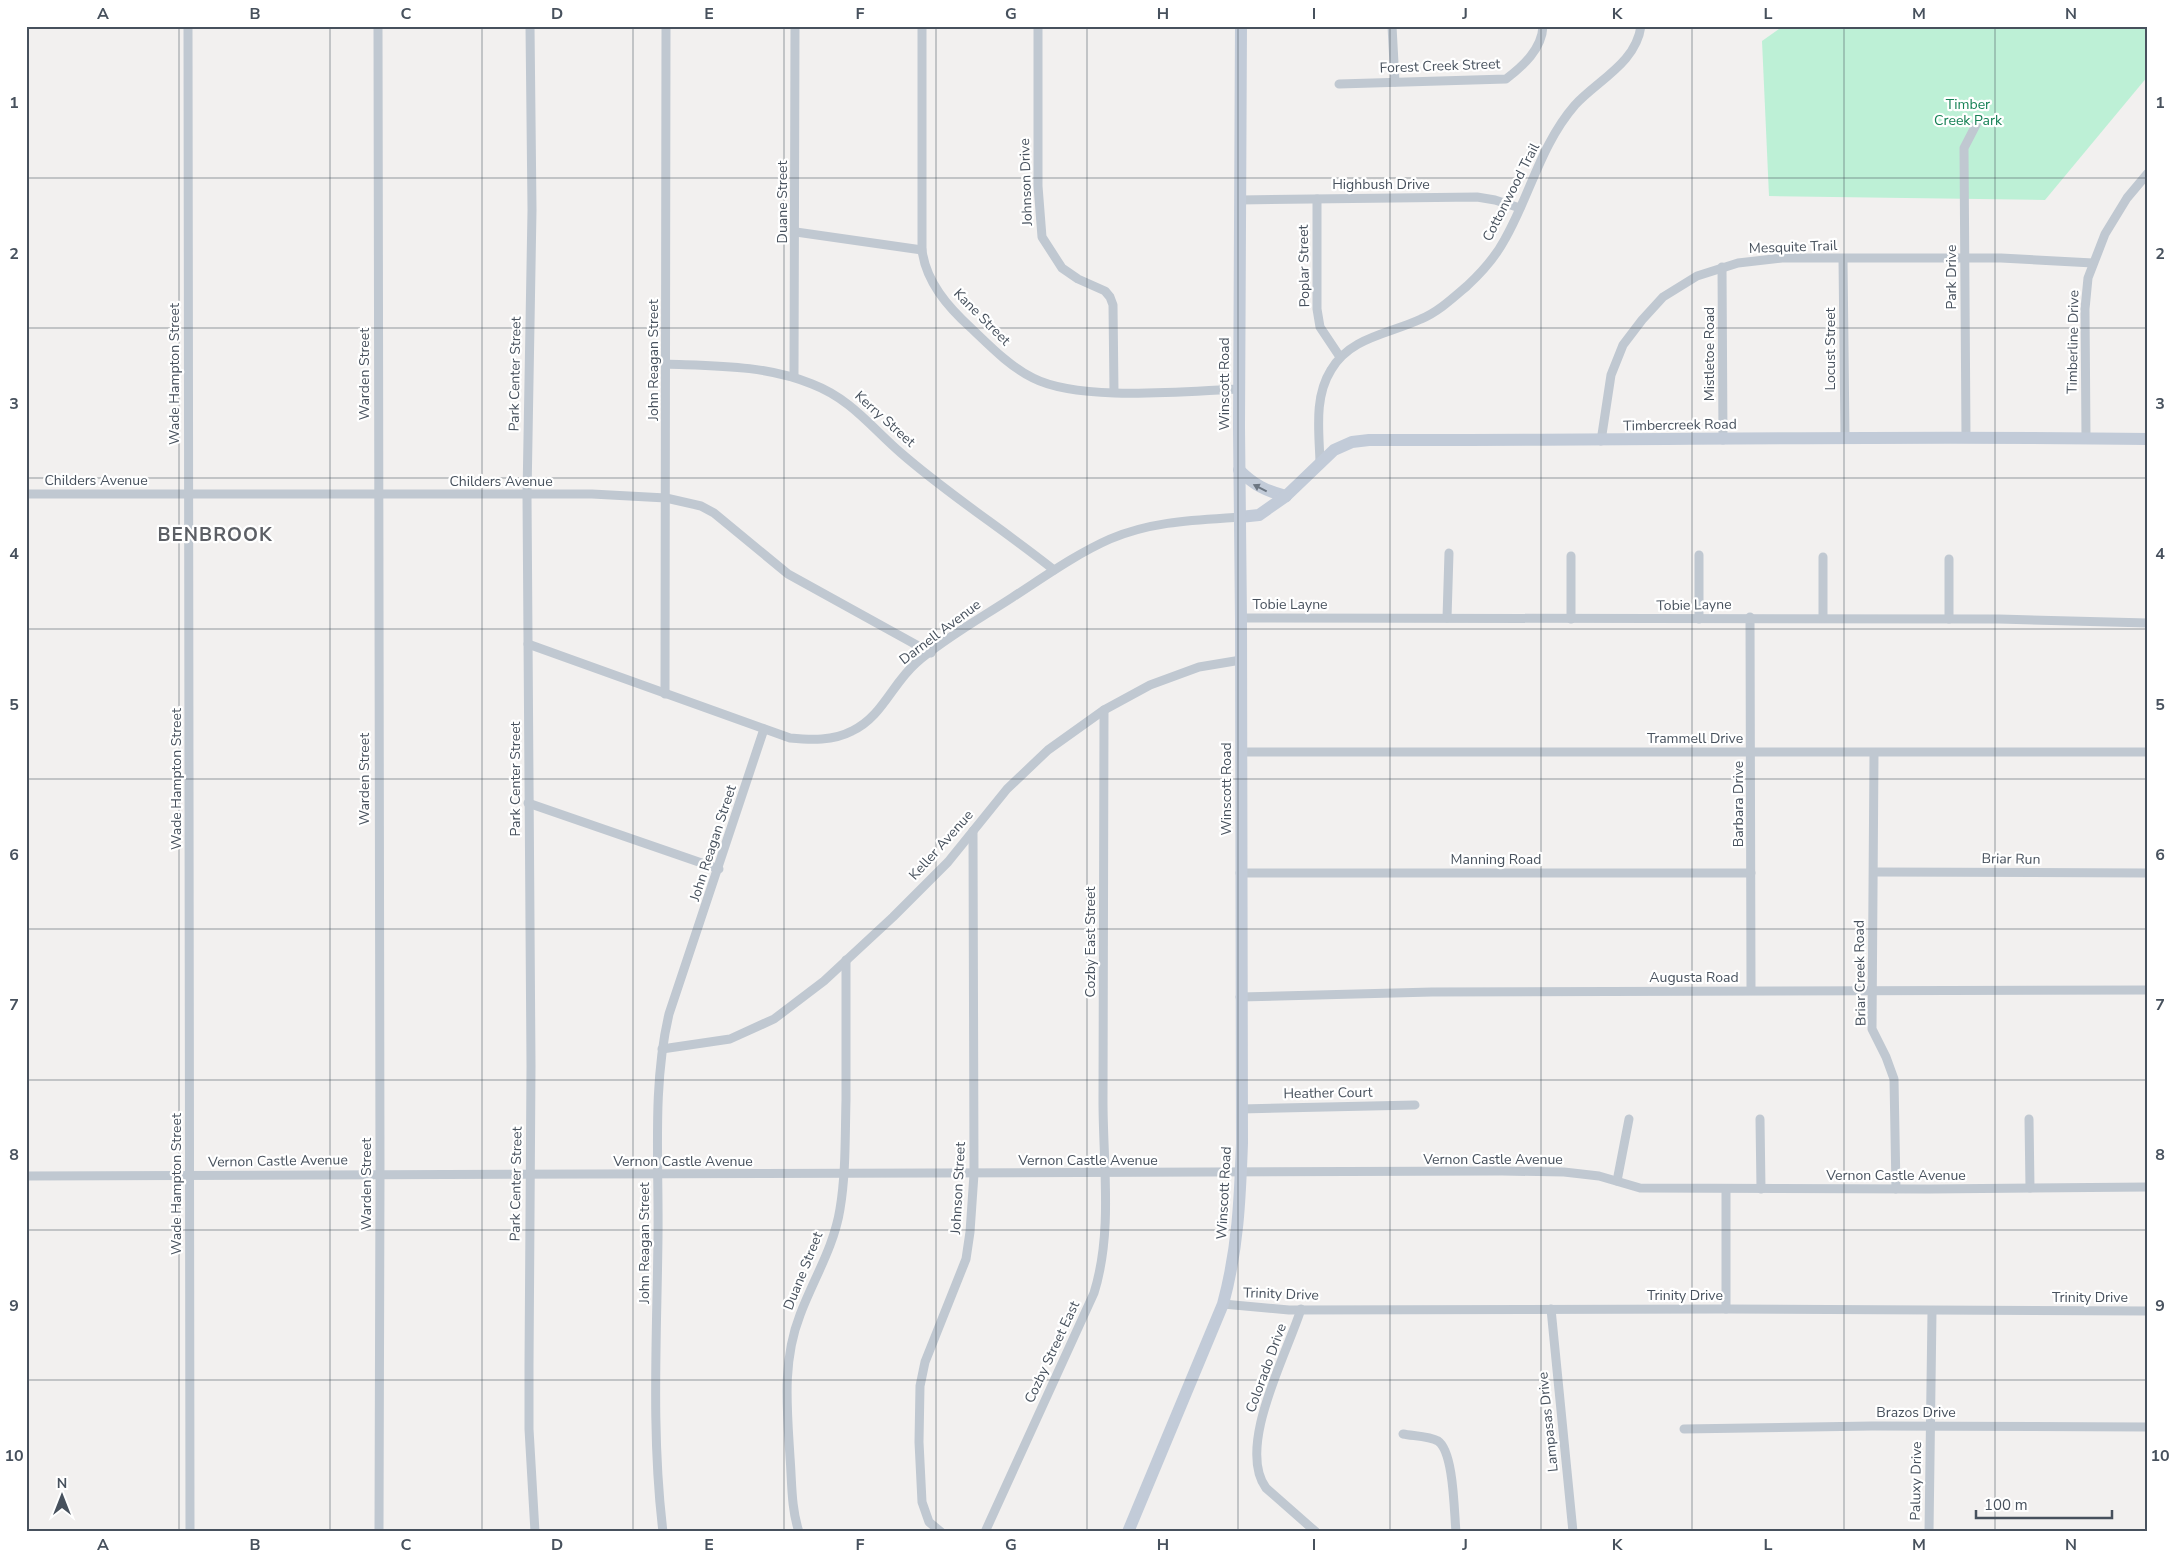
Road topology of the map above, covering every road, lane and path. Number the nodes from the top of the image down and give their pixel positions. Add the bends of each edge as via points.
1 (188, 26) edge
2 (378, 26) edge
3 (530, 26) edge
4 (666, 26) edge
5 (795, 26) edge
6 (922, 26) edge
7 (1038, 26) edge
8 (1241, 26) edge
9 (1392, 26) edge
10 (1543, 26) edge
11 (1641, 26) edge
12 (1395, 82) junction
13 (1339, 84) dead end
14 (1978, 121) dead end
15 (2148, 173) edge
16 (1317, 199) junction
17 (1240, 200) junction
18 (1520, 208) junction
19 (796, 232) junction
20 (922, 250) junction
21 (1844, 259) junction
22 (1964, 260) junction
23 (2093, 263) junction
24 (1722, 267) junction
25 (1340, 356) junction
26 (666, 364) junction
27 (794, 378) junction
28 (1239, 389) junction
29 (1114, 392) junction
30 (1966, 437) junction
31 (1845, 438) junction
32 (2086, 438) junction
33 (2148, 439) edge
34 (1723, 440) junction
35 (1601, 441) junction
36 (1320, 462) junction
37 (1239, 470) junction
38 (26, 494) edge
39 (189, 494) junction
40 (378, 494) junction
41 (527, 495) junction
42 (1286, 496) junction
43 (666, 498) junction
44 (1240, 518) junction
45 (1449, 553) dead end
46 (1699, 555) dead end
47 (1571, 556) dead end
48 (1823, 557) dead end
49 (1949, 559) dead end
50 (1054, 570) junction
51 (1242, 618) junction
52 (1447, 618) junction
53 (1750, 618) junction
54 (1823, 618) junction
55 (1571, 619) junction
56 (1699, 619) junction
57 (1949, 619) junction
58 (2148, 624) edge
59 (528, 644) junction
60 (931, 653) junction
61 (1242, 660) junction
62 (665, 694) junction
63 (1104, 710) junction
64 (764, 729) junction
65 (1241, 752) junction
66 (1752, 752) junction
67 (2148, 752) edge
68 (1874, 753) junction
69 (528, 803) junction
70 (973, 831) junction
71 (719, 869) junction
72 (1874, 872) junction
73 (1240, 873) junction
74 (1751, 873) junction
75 (2148, 873) edge
76 (846, 960) junction
77 (1751, 990) junction
78 (1872, 990) junction
79 (2148, 990) edge
80 (1240, 996) junction
81 (662, 1049) junction
82 (1415, 1105) dead end
83 (1241, 1109) junction
84 (1760, 1118) dead end
85 (1629, 1119) dead end
86 (2029, 1119) dead end
87 (380, 1173) junction
88 (1241, 1173) junction
89 (529, 1174) junction
90 (657, 1174) junction
91 (844, 1174) junction
92 (974, 1174) junction
93 (1104, 1174) junction
94 (26, 1176) edge
95 (190, 1176) junction
96 (1617, 1181) junction
97 (2148, 1187) edge
98 (2030, 1188) junction
99 (1726, 1189) junction
100 (1761, 1189) junction
101 (1896, 1189) junction
102 (1223, 1304) junction
103 (1726, 1309) junction
104 (1301, 1310) junction
105 (1551, 1310) junction
106 (1932, 1311) junction
107 (2148, 1311) edge
108 (1930, 1426) junction
109 (2148, 1427) edge
110 (1684, 1430) dead end
111 (1403, 1434) dead end
112 (190, 1532) edge
113 (379, 1532) edge
114 (534, 1532) edge
115 (663, 1532) edge
116 (799, 1532) edge
117 (941, 1532) edge
118 (985, 1532) edge
119 (1128, 1532) edge
120 (1316, 1532) edge
121 (1456, 1532) edge
122 (1573, 1532) edge
123 (1929, 1532) edge

1 - 39 street, Wade Hampton Street
2 - 40 street, Warden Street
3 - 41 street, Park Center Street via 532,210
4 - 26 street, John Reagan Street
5 - 19 street, Duane Street
6 - 20 street, Kane Street
7 - 29 street, Johnson Drive via 1038,186 1042,237 1062,268 1078,280 1105,291 1110,297 1113,305
8 - 17 main road, Winscott Road
9 - 12 street
10 - 12 street, Forest Creek Street via 1540,43 1506,79
11 - 18 street, Cottonwood Trail via 1633,52 1575,106 1558,130
12 - 13 street, Forest Creek Street
14 - 22 street, Park Drive via 1964,148
15 - 23 street, Timberline Drive via 2126,198
16 - 17 street, Highbush Drive
16 - 18 street, Highbush Drive via 1477,197
16 - 25 street, Poplar Street via 1317,309 1320,327
17 - 28 main road, Winscott Road
18 - 25 street, Cottonwood Trail via 1504,241 1481,271 1446,303 1422,319 1361,341
19 - 20 street
19 - 27 street, Duane Street
20 - 29 street, Kane Street via 928,275 945,301 1021,371 1054,386
21 - 22 street, Mesquite Trail
21 - 24 street, Mesquite Trail via 1782,258
21 - 31 street, Locust Street
22 - 23 street, Mesquite Trail via 2001,258
22 - 30 street, Park Drive
23 - 32 street, Timberline Drive via 2084,309
24 - 34 street, Mistletoe Road
24 - 35 street, Mesquite Trail via 1697,276 1663,297 1623,345 1611,375
25 - 36 street, Cottonwood Trail via 1320,398
26 - 27 street, Kerry Street via 749,368
26 - 43 street, John Reagan Street
27 - 50 street, Kerry Street via 814,384 850,404 901,453
28 - 29 street, Kane Street
28 - 37 main road, Winscott Road
30 - 31 main road, Timbercreek Road
30 - 32 main road, Timbercreek Road
31 - 34 main road, Timbercreek Road
32 - 33 main road, Timbercreek Road
34 - 35 main road, Timbercreek Road
35 - 36 main road, Timbercreek Road via 1369,440 1352,442 1334,450
36 - 42 main road, Timbercreek Road
42 -> 37 main road via 1254,485
37 - 44 main road, Winscott Road
38 - 39 street, Childers Avenue
39 - 40 street, Childers Avenue
39 - 95 street, Wade Hampton Street
40 - 41 street, Childers Avenue
40 - 87 street, Warden Street
41 - 43 street, Childers Avenue
41 - 59 street, Park Center Street
42 - 44 main road, Timbercreek Road via 1259,515
43 - 60 street, Childers Avenue via 714,513 788,574
43 - 62 street, John Reagan Street
44 - 50 street, Darnell Avenue via 1157,524 1135,530 1110,539
44 - 51 main road, Winscott Road
45 - 52 street
46 - 56 street
47 - 55 street
48 - 54 street
49 - 57 street
50 - 60 street, Darnell Avenue
51 - 52 street, Tobie Layne
51 - 61 main road, Winscott Road
52 - 55 street, Tobie Layne
53 - 54 street, Tobie Layne
53 - 56 street, Tobie Layne
53 - 66 street, Barbara Drive
54 - 57 street, Tobie Layne
55 - 56 street, Tobie Layne
57 - 58 street, Tobie Layne
59 - 62 street, Darnell Avenue
59 - 69 street, Park Center Street
60 - 64 street, Darnell Avenue via 916,663 894,686 882,707 867,722 852,732 811,740 790,738
61 - 63 street, Keller Avenue via 1174,675
61 - 65 main road, Winscott Road
62 - 64 street, Darnell Avenue
63 - 70 street, Keller Avenue via 1048,750 1007,790
63 - 93 street, Cozby East Street
64 - 71 street, John Reagan Street
65 - 66 street, Trammell Drive
65 - 73 main road, Winscott Road
66 - 68 street, Trammell Drive
66 - 74 street, Barbara Drive
67 - 68 street, Trammell Drive
68 - 72 street, Briar Creek Road
69 - 71 street
69 - 89 street, Park Center Street
70 - 76 street, Keller Avenue via 941,869
70 - 92 street, Johnson Street
71 - 81 street, John Reagan Street via 670,1014
72 - 75 street, Briar Run
72 - 78 street, Briar Creek Road
73 - 74 street, Manning Road
73 - 80 main road, Winscott Road
74 - 77 street, Barbara Drive
76 - 81 street, Keller Avenue via 795,1005 760,1027 717,1042
76 - 91 street, Duane Street
77 - 78 street, Augusta Road
77 - 80 street, Augusta Road
78 - 79 street, Augusta Road
78 - 101 street, Briar Creek Road via 1872,1028 1894,1079
80 - 83 main road, Winscott Road
81 - 90 street, John Reagan Street
82 - 83 street, Heather Court
83 - 88 main road, Winscott Road
84 - 100 street
85 - 96 street
86 - 98 street
87 - 89 street, Vernon Castle Avenue
87 - 95 street, Vernon Castle Avenue
87 - 113 street, Warden Street
88 - 93 street, Vernon Castle Avenue
88 - 96 street, Vernon Castle Avenue via 1564,1172
88 - 102 main road, Winscott Road via 1234,1266
89 - 90 street, Vernon Castle Avenue
89 - 114 street, Park Center Street via 529,1429
90 - 91 street, Vernon Castle Avenue
90 - 115 street, John Reagan Street via 656,1457
91 - 92 street, Vernon Castle Avenue
91 - 116 street, Duane Street via 840,1211 830,1247 800,1315 790,1343 787,1365 793,1504
92 - 93 street, Vernon Castle Avenue
92 - 117 street, Johnson Street via 966,1259 925,1362 920,1386 922,1502 929,1522
93 - 118 street, Cozby Street East via 1106,1216 1103,1255 1094,1293
94 - 95 street, Vernon Castle Avenue
95 - 112 street, Wade Hampton Street
96 - 99 street, Vernon Castle Avenue via 1640,1188
97 - 98 street, Vernon Castle Avenue
98 - 101 street, Vernon Castle Avenue
99 - 100 street, Vernon Castle Avenue
99 - 103 street
100 - 101 street, Vernon Castle Avenue
102 - 104 street, Trinity Drive
102 - 119 main road, Winscott Road
103 - 105 street, Trinity Drive
103 - 106 street, Trinity Drive
104 - 105 street, Trinity Drive
104 - 120 street, Colorado Drive via 1262,1415 1256,1445 1257,1466 1266,1488
105 - 122 street, Lampasas Drive
106 - 107 street, Trinity Drive
106 - 108 street, Paluxy Drive
108 - 109 street, Brazos Drive
108 - 110 street, Brazos Drive
108 - 123 street, Paluxy Drive
111 - 121 street via 1433,1439 1442,1446 1448,1460

